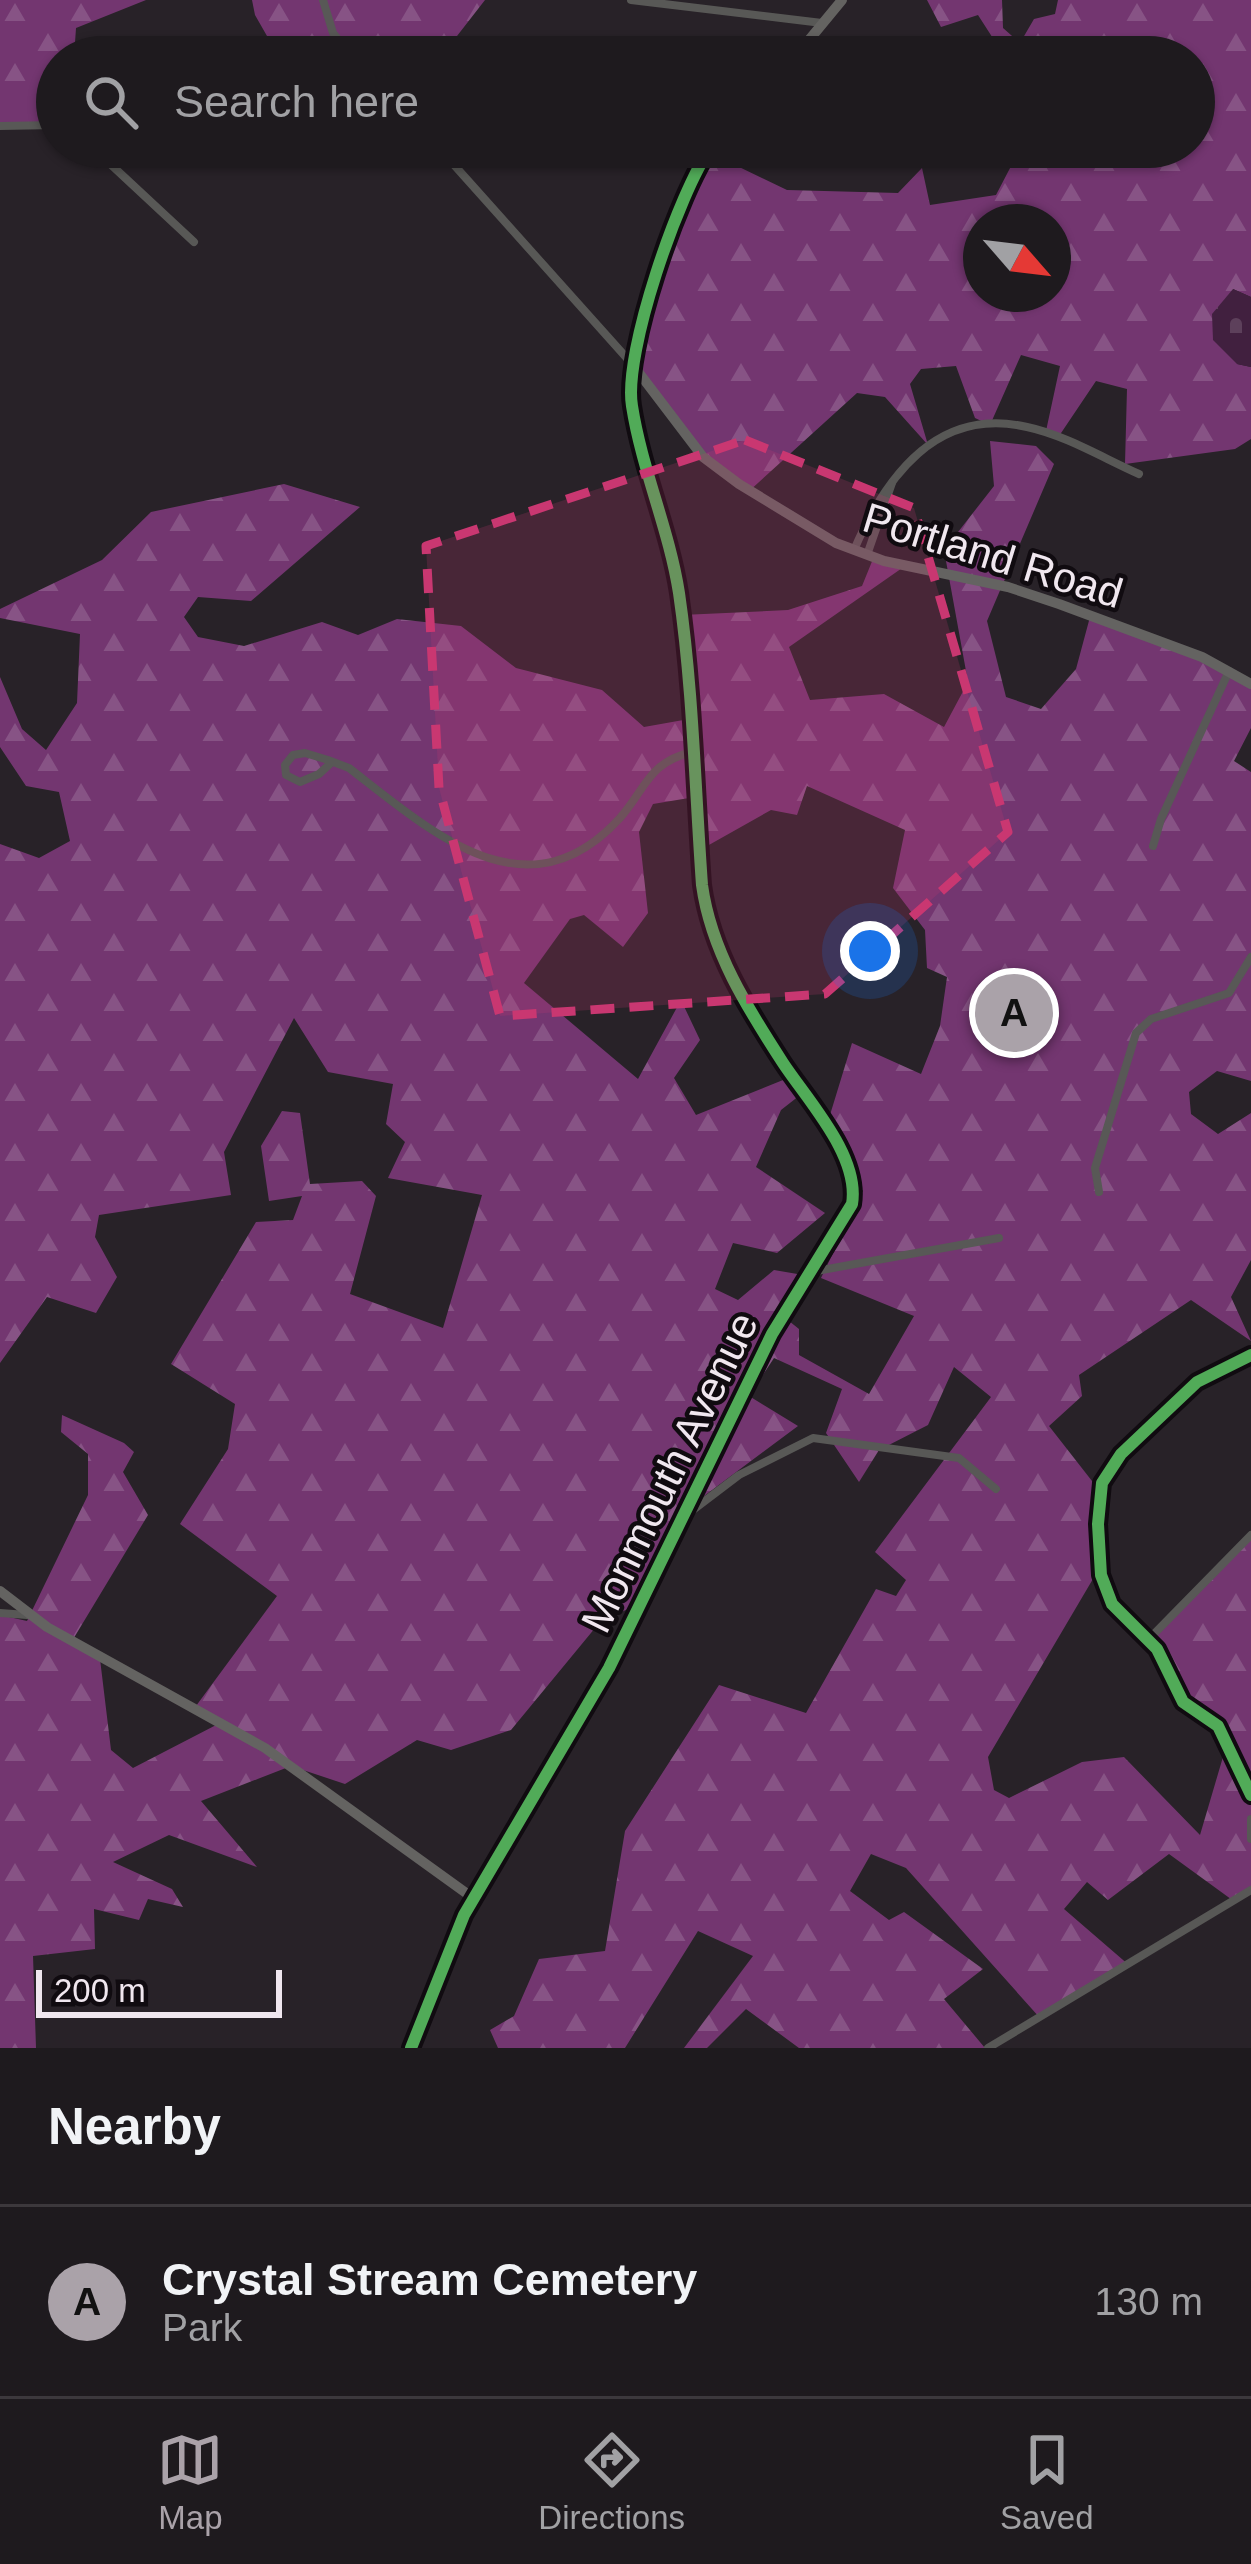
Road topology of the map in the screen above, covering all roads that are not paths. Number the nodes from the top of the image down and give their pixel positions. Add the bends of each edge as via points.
1 (323, 0) edge
2 (631, 0) edge
3 (842, 0) edge
4 (650, 1) edge
5 (824, 23) junction
6 (338, 36) edge
7 (813, 36) edge
8 (36, 125) edge
9 (0, 126) edge
10 (115, 168) edge
11 (457, 168) edge
12 (699, 168) edge
13 (194, 242) dead end
14 (632, 365) junction
15 (1139, 474) dead end
16 (860, 553) junction
17 (1229, 671) junction
18 (1251, 684) edge
19 (692, 752) junction
20 (332, 761) junction
21 (1153, 845) dead end
22 (1251, 957) edge
23 (1099, 1192) dead end
24 (999, 1238) dead end
25 (810, 1272) junction
26 (1251, 1354) edge
27 (996, 1489) dead end
28 (683, 1516) junction
29 (1251, 1534) edge
30 (0, 1591) edge
31 (0, 1613) edge
32 (27, 1615) junction
33 (1149, 1639) junction
34 (1251, 1795) edge
35 (1251, 1820) edge
36 (1251, 1839) edge
37 (1251, 1890) edge
38 (472, 1898) junction
39 (411, 2048) edge
40 (988, 2048) edge

1 - 6 street
2 - 4 street
3 - 5 street
4 - 5 street
5 - 7 street
8 - 9 street
10 - 13 street
11 - 14 street
12 - 14 street via 682,199
14 - 16 street, Portland Road via 703,457
14 - 19 street, Monmouth Avenue via 633,411 678,589
15 - 16 street via 1042,431 991,423 964,428 931,444 893,482
16 - 17 street, Portland Road via 1028,593
17 - 18 street, Portland Road
17 - 21 street
19 - 20 street via 658,766 583,852 514,866 477,856
19 - 25 street, Monmouth Avenue via 710,927 741,994 834,1136 853,1185 848,1215
20 - 20 street via 293,755 286,775 300,782
22 - 23 street via 1229,993 1151,1019 1136,1034 1095,1168
24 - 25 street
25 - 28 street, Monmouth Avenue
26 - 33 street via 1197,1382 1121,1454 1102,1483 1106,1594
27 - 28 street via 959,1458 813,1438 739,1475
28 - 38 street, Monmouth Avenue via 609,1668
29 - 33 street
30 - 32 street
31 - 32 street
32 - 38 street via 265,1748
33 - 34 street via 1183,1702 1226,1738
35 - 36 street
37 - 40 street
38 - 39 street, Monmouth Avenue

